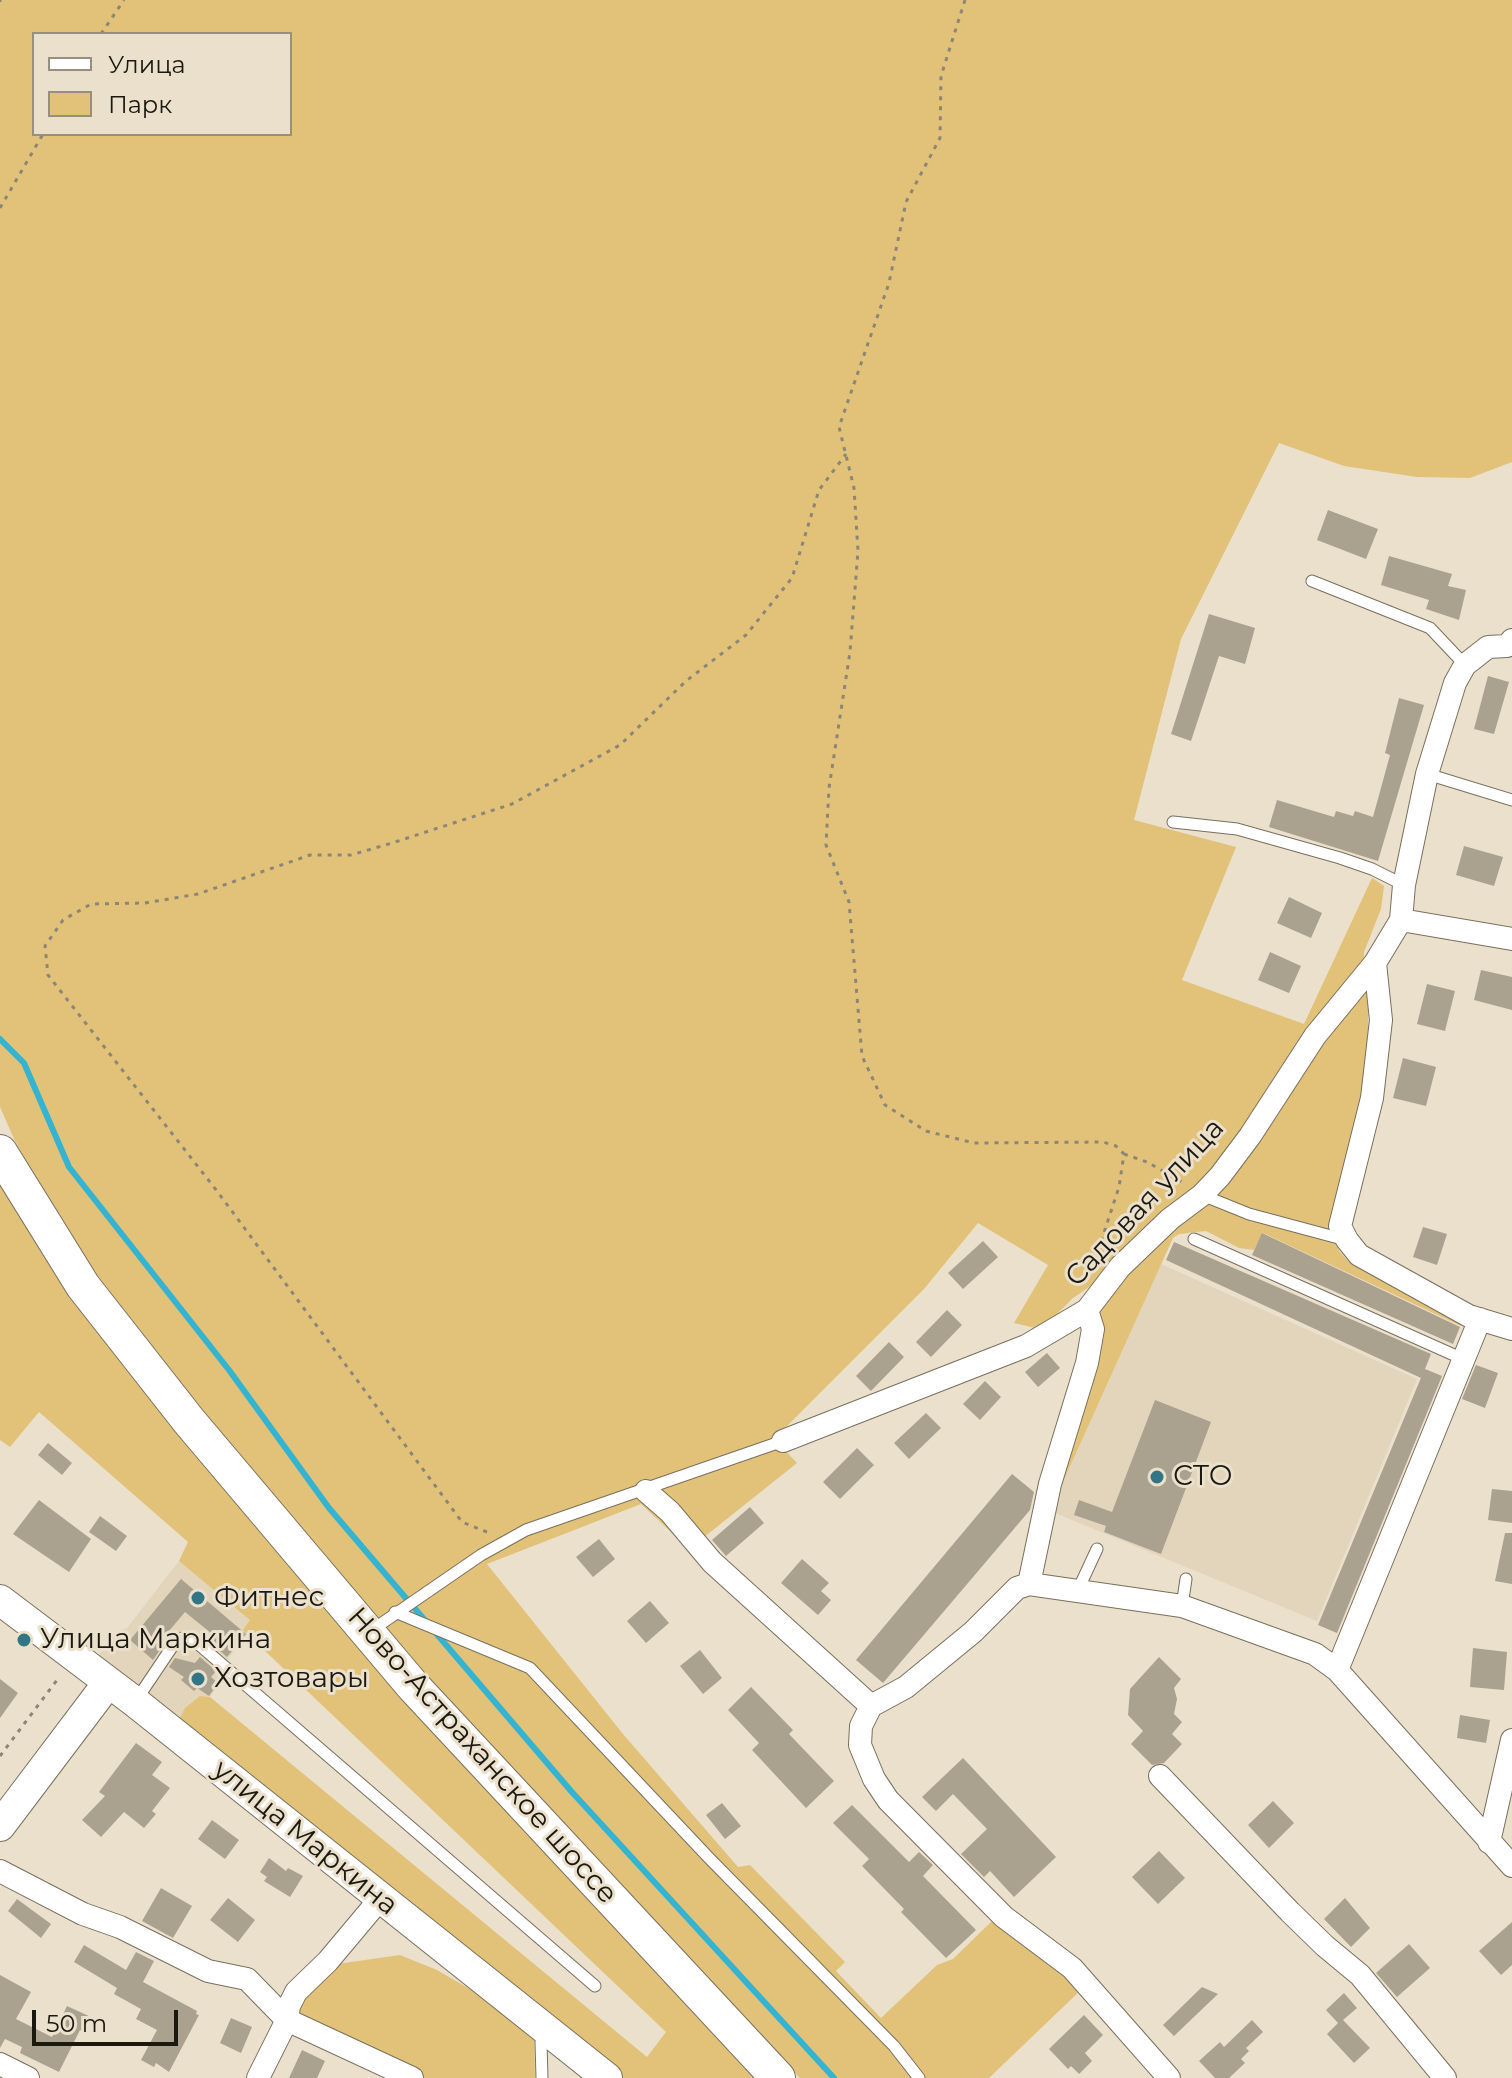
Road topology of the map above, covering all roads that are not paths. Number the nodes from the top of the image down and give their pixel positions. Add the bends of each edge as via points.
1 (1312, 581) dead end
2 (1510, 644) edge
3 (1465, 665) junction
4 (1427, 774) junction
5 (1512, 800) edge
6 (1173, 822) dead end
7 (1404, 885) junction
8 (1401, 920) junction
9 (1512, 939) edge
10 (1375, 963) junction
11 (0, 1152) edge
12 (1202, 1195) junction
13 (1194, 1239) dead end
14 (1347, 1240) junction
15 (1087, 1310) junction
16 (1480, 1319) junction
17 (1512, 1329) edge
18 (1463, 1359) junction
19 (783, 1441) joint
20 (646, 1491) junction
21 (1097, 1549) dead end
22 (1186, 1579) dead end
23 (1029, 1584) junction
24 (1077, 1592) junction
25 (0, 1600) edge
26 (1182, 1606) junction
27 (382, 1622) junction
28 (1337, 1670) junction
29 (108, 1683) junction
30 (135, 1702) junction
31 (871, 1706) junction
32 (1512, 1740) edge
33 (1160, 1776) dead end
34 (0, 1826) edge
35 (1489, 1842) junction
36 (1512, 1866) edge
37 (0, 1871) edge
38 (380, 1899) junction
39 (595, 1986) dead end
40 (287, 2020) junction
41 (547, 2031) junction
42 (0, 2064) edge
43 (28, 2078) edge
44 (258, 2078) edge
45 (412, 2078) edge
46 (542, 2078) edge
47 (607, 2078) edge
48 (778, 2078) edge
49 (919, 2078) edge
50 (1169, 2078) edge
51 (1445, 2078) edge

1 - 3 lane via 1430,628
2 - 3 street via 1488,647
3 - 4 street
4 - 5 lane
4 - 7 street
6 - 7 lane via 1237,829 1340,858
7 - 8 street
8 - 9 street
8 - 10 street, Садовая улица
10 - 12 street, Садовая улица via 1315,1036 1250,1136
10 - 14 street via 1381,1020 1372,1098 1340,1226
11 - 27 main road, Ново-Астраханское шоссе via 83,1286 189,1421
12 - 14 lane via 1249,1214
12 - 15 street, Садовая улица via 1120,1267
13 - 18 lane
14 - 16 street via 1359,1255
15 - 19 street, Садовая улица via 1026,1346
15 - 23 street via 1093,1329 1087,1363 1050,1484
16 - 17 street
16 - 18 street
18 - 28 street
19 - 20 lane
20 - 27 lane via 526,1530
20 - 31 street via 712,1562
21 - 24 lane
22 - 26 lane
23 - 24 street
23 - 31 street via 1017,1588 906,1687
24 - 26 street
25 - 29 street, улица Маркина
26 - 28 street via 1289,1643
27 - 48 main road, Ново-Астраханское шоссе via 413,1686
27 - 49 lane via 530,1668
28 - 35 street
29 - 30 street, улица Маркина
29 - 34 street
30 - 38 street, улица Маркина
30 - 39 lane via 176,1641 185,1637 196,1642
31 - 50 street via 861,1726 860,1745 888,1800 1004,1917 1072,1968
32 - 35 street
33 - 51 street via 1290,1912 1360,1975
35 - 36 street
37 - 40 street via 208,1971 247,1979
38 - 40 street via 296,1992
38 - 41 street, улица Маркина
40 - 44 street
40 - 45 street
41 - 46 lane via 541,2042
41 - 47 street, улица Маркина
42 - 43 street

